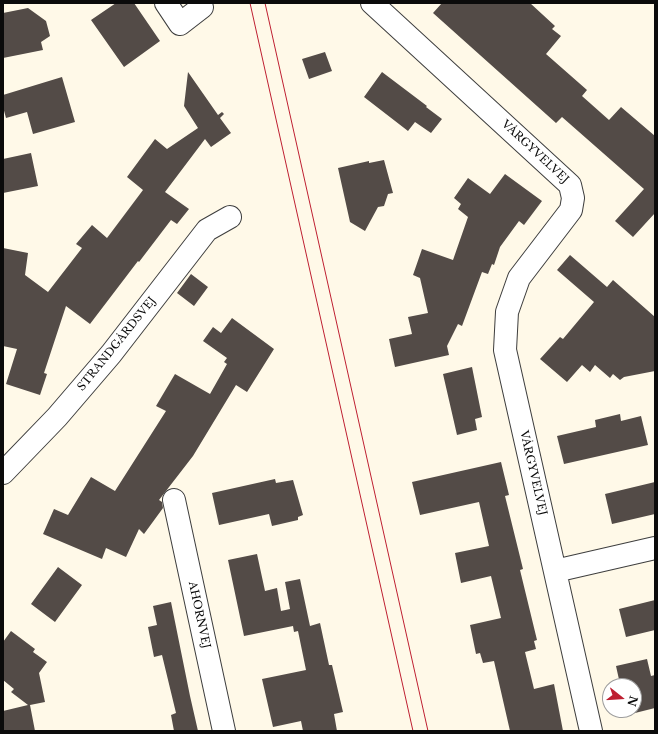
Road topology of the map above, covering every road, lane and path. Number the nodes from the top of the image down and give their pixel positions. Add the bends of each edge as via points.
1 (166, 3) edge
2 (372, 3) edge
3 (202, 7) dead end
4 (230, 216) dead end
5 (3, 473) edge
6 (174, 500) dead end
7 (655, 548) edge
8 (555, 571) junction
9 (224, 731) edge
10 (591, 731) edge

1 - 3 street via 180,24
2 - 8 street, VÅRGYVELVEJ via 570,185 573,198 570,210 519,278 507,312 505,350
4 - 5 street, STRANDGÅRDSVEJ via 207,230 111,354 57,417
6 - 9 street, AHORNVEJ
7 - 8 street
8 - 10 street, VÅRGYVELVEJ

